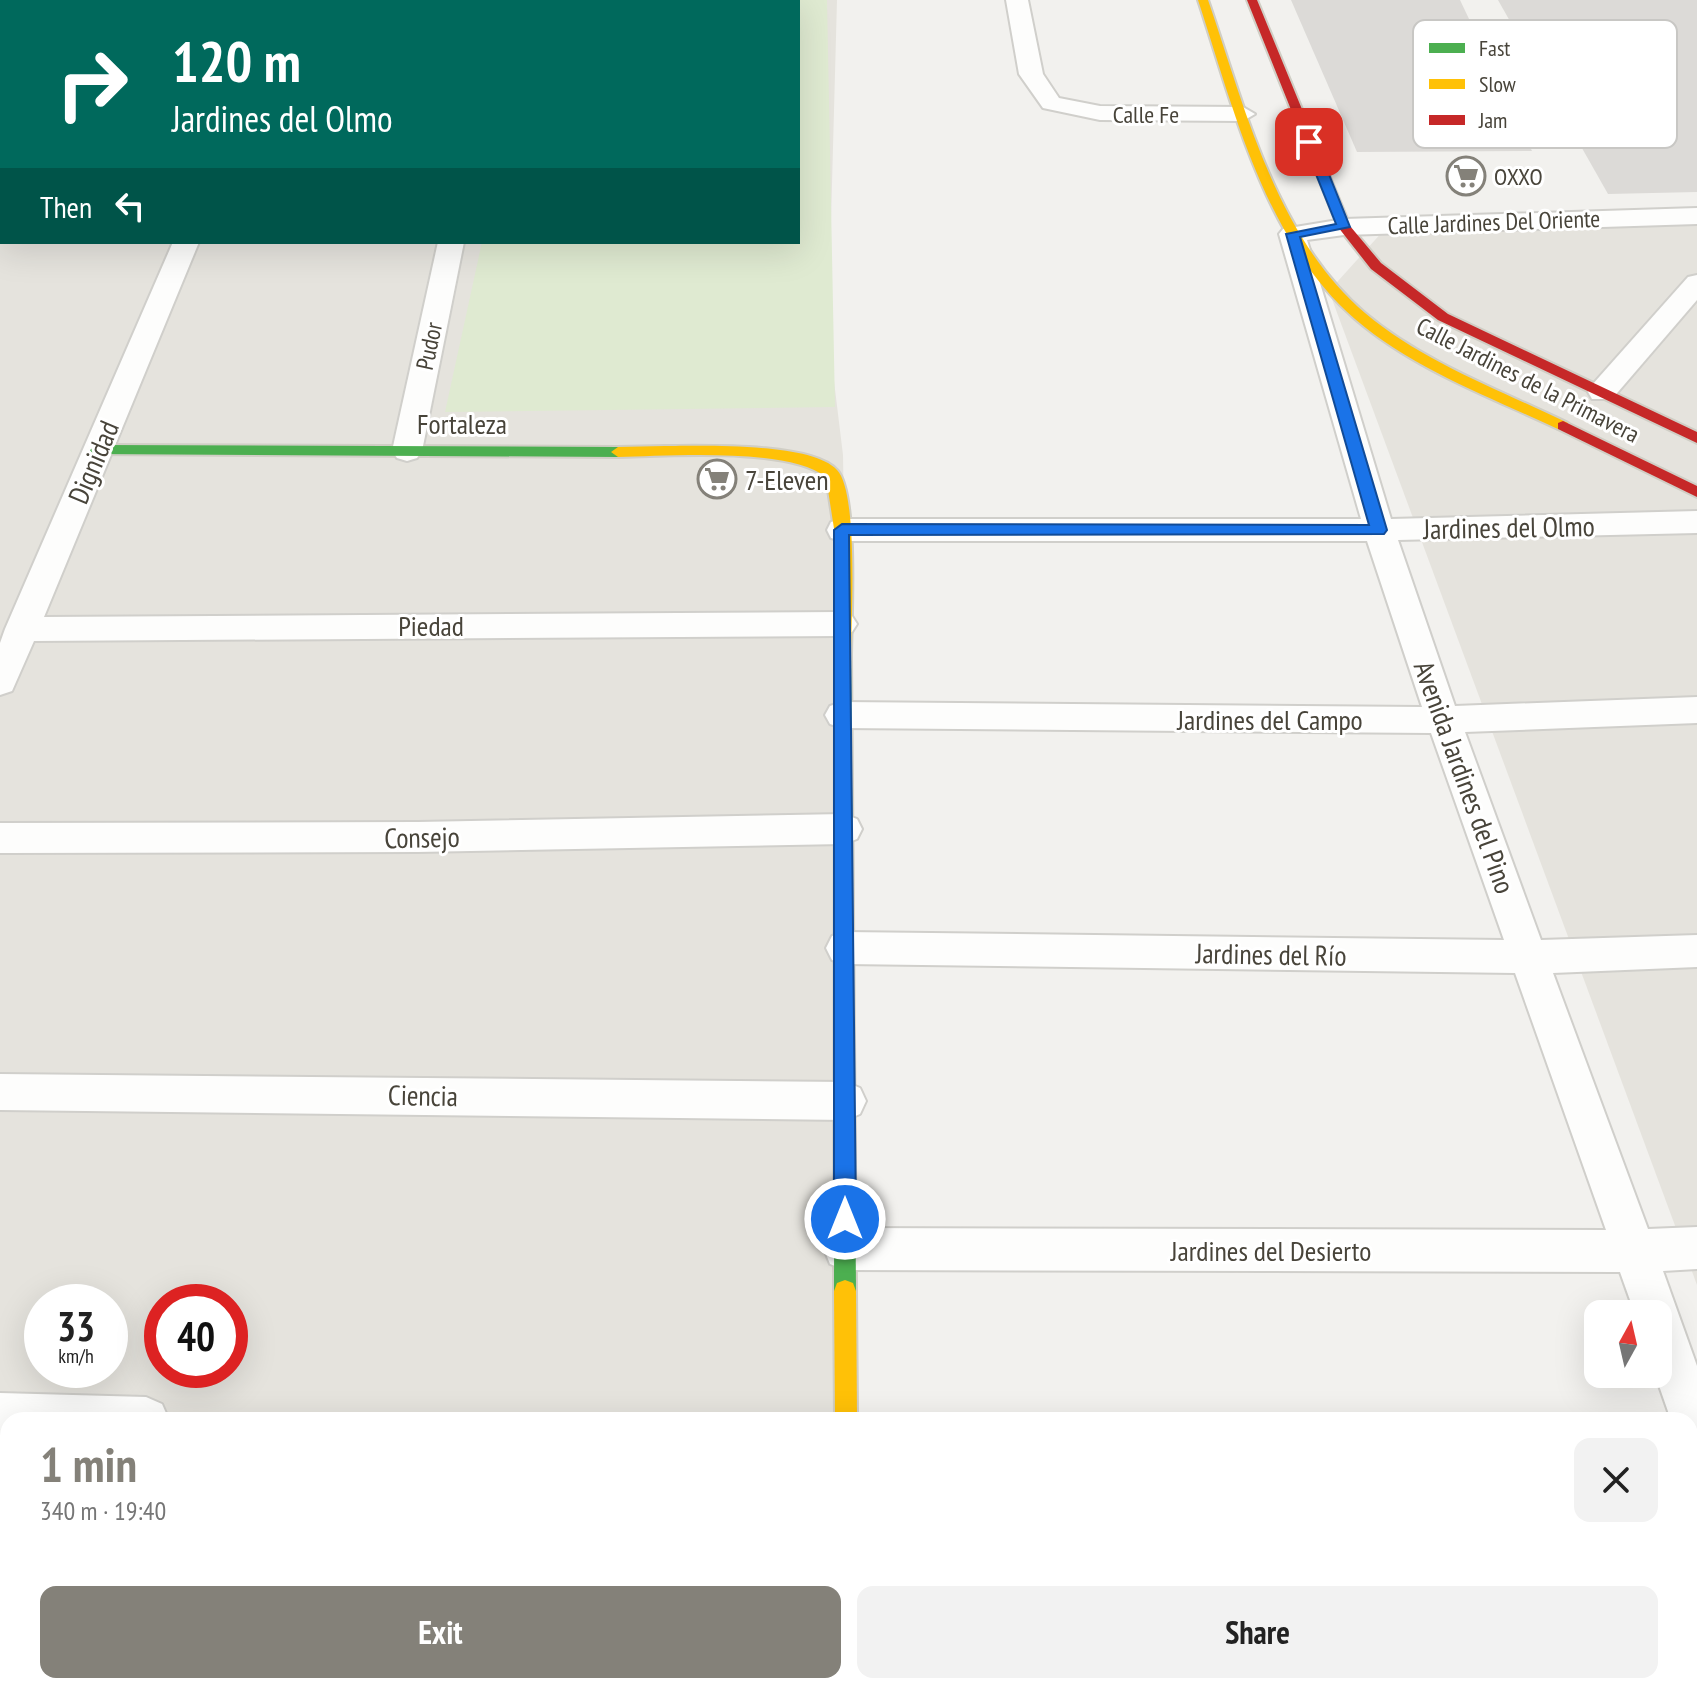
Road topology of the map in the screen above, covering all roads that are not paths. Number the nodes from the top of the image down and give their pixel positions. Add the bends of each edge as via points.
1 (1017, 0) edge
2 (1203, 0) edge
3 (1252, 0) edge
4 (1243, 114) junction
5 (1697, 216) edge
6 (1344, 227) junction
7 (1292, 234) junction
8 (185, 244) edge
9 (451, 244) edge
10 (1697, 283) edge
11 (1602, 392) junction
12 (1697, 438) edge
13 (97, 450) junction
14 (407, 451) junction
15 (1697, 492) edge
16 (1697, 522) edge
17 (842, 530) junction
18 (1379, 530) junction
19 (841, 624) junction
20 (21, 629) junction
21 (0, 682) edge
22 (1697, 710) edge
23 (842, 715) junction
24 (1443, 720) junction
25 (844, 829) junction
26 (0, 838) edge
27 (845, 948) junction
28 (1697, 951) edge
29 (1529, 957) junction
30 (0, 1092) edge
31 (846, 1101) junction
32 (1697, 1248) edge
33 (845, 1249) junction
34 (1634, 1251) junction
35 (1651, 1300) edge
36 (1672, 1359) edge
37 (846, 1412) edge
38 (1691, 1412) edge

1 - 4 street, Calle Fe via 1031,74 1051,103 1100,113
2 - 4 street, Calle Jardines de la Primavera
3 - 6 street, Calle Jardines de la Primavera
4 - 7 street, Calle Jardines de la Primavera
5 - 6 street, Calle Jardines Del Oriente
6 - 7 street, Calle Jardines Del Oriente
6 - 11 street, Calle Jardines de la Primavera via 1376,266 1443,317
7 - 15 street, Calle Jardines de la Primavera via 1326,282 1360,316 1419,355
7 - 18 street, Avenida Jardines del Pino
8 - 13 street, Dignidad
9 - 14 street, Pudor
10 - 11 street
11 - 12 street, Calle Jardines de la Primavera
13 - 14 street, Fortaleza
13 - 20 street, Dignidad
14 - 17 street, Fortaleza via 772,453 825,464 834,475
16 - 18 street, Jardines del Olmo
17 - 18 street, Jardines del Olmo
17 - 19 street
18 - 24 street, Avenida Jardines del Pino
19 - 20 street, Piedad
19 - 23 street
20 - 21 street, Dignidad
22 - 24 street, Jardines del Campo
23 - 24 street, Jardines del Campo
23 - 25 street
24 - 29 street, Avenida Jardines del Pino
25 - 26 street, Consejo
25 - 27 street
27 - 29 street, Jardines del Río
27 - 31 street
28 - 29 street, Jardines del Río
29 - 34 street, Avenida Jardines del Pino
30 - 31 street, Ciencia
31 - 33 street
32 - 34 street, Jardines del Desierto
33 - 34 street, Jardines del Desierto
33 - 37 street
34 - 35 street, Avenida Jardines del Pino
36 - 38 street, Avenida Jardines del Pino

